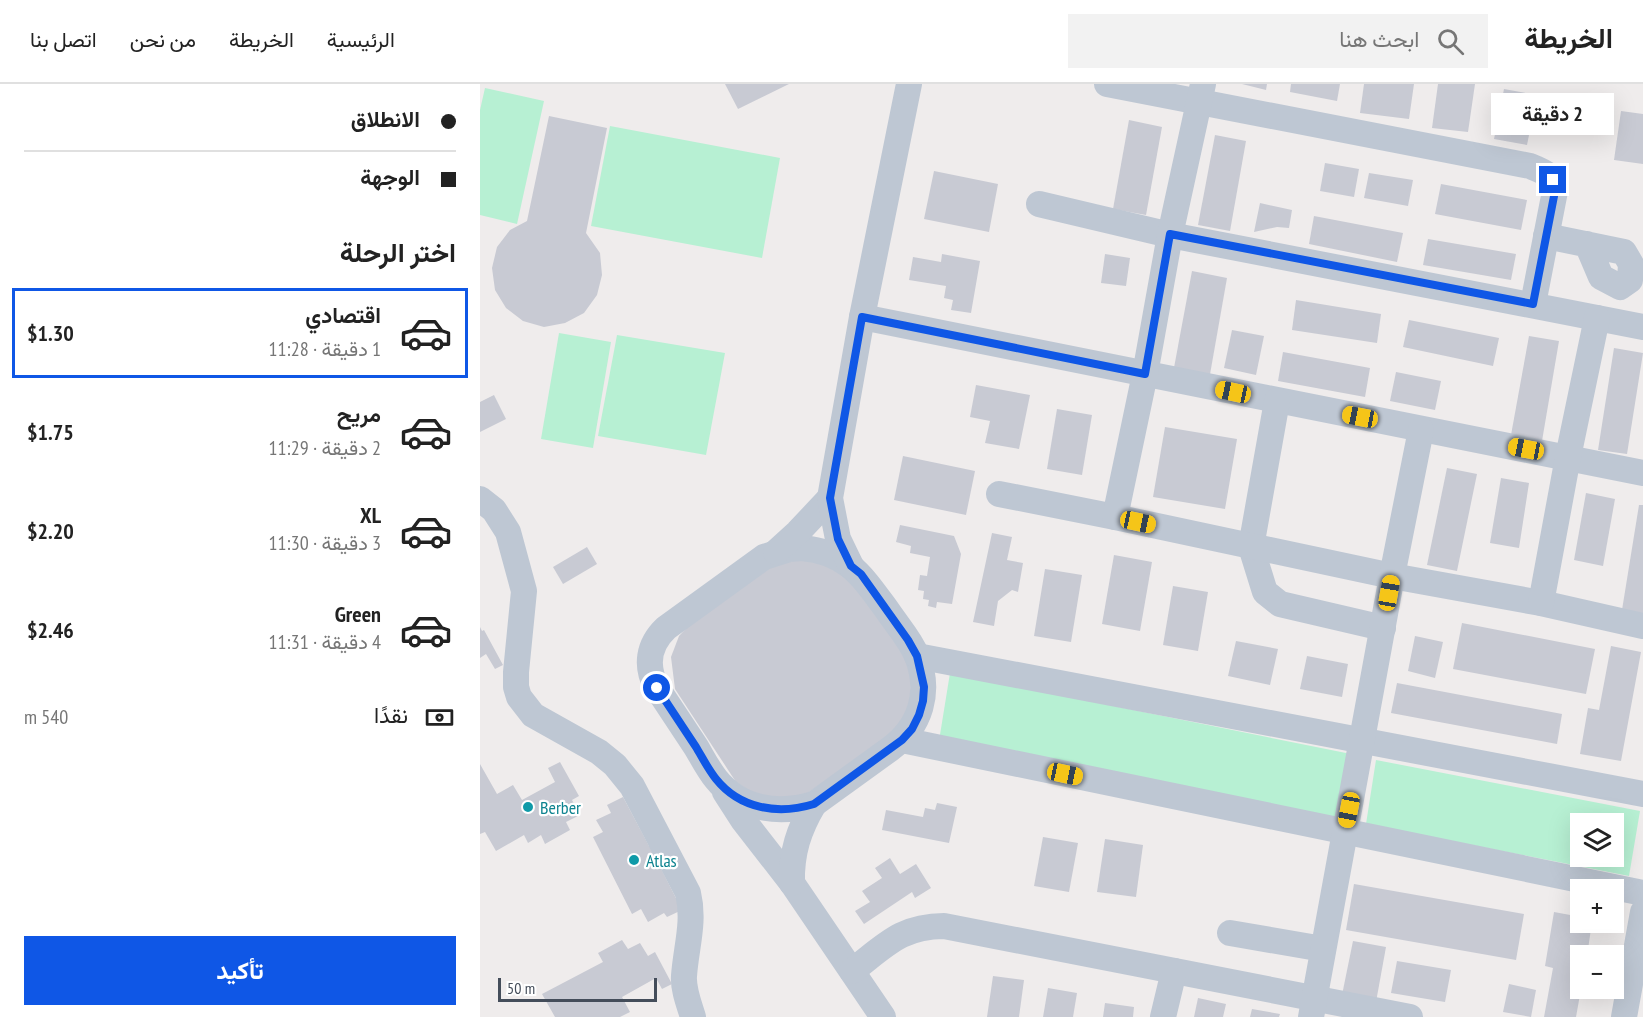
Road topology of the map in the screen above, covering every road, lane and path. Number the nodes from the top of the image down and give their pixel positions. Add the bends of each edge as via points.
1 (909, 84) edge
2 (1107, 84) edge
3 (1201, 93) edge
4 (1039, 204) dead end
5 (1170, 234) junction
6 (1546, 236) junction
7 (1587, 244) dead end
8 (1533, 304) junction
9 (862, 317) junction
10 (1597, 318) junction
11 (1643, 327) edge
12 (1145, 374) junction
13 (1277, 401) junction
14 (1421, 429) junction
15 (1568, 457) junction
16 (1643, 473) edge
17 (999, 494) dead end
18 (830, 498) junction
19 (480, 499) edge
20 (1116, 517) junction
21 (1251, 547) junction
22 (776, 552) junction
23 (851, 566) junction
24 (1392, 576) junction
25 (1541, 603) junction
26 (1643, 626) edge
27 (1383, 628) junction
28 (917, 656) junction
29 (902, 740) junction
30 (1363, 741) junction
31 (716, 779) junction
32 (1643, 794) edge
33 (814, 804) junction
34 (1345, 832) junction
35 (792, 883) junction
36 (1643, 893) edge
37 (1643, 912) edge
38 (1230, 933) dead end
39 (1323, 949) junction
40 (1174, 970) junction
41 (852, 971) junction
42 (1312, 1008) edge
43 (693, 1017) edge
44 (883, 1017) edge
45 (1163, 1017) edge
46 (1410, 1017) edge
47 (1624, 1017) edge

1 - 9 street
2 - 3 street
3 - 5 street
3 - 6 street via 1543,171 1553,180 1555,191
4 - 5 street
5 - 8 street
5 - 12 street
6 - 7 street
6 - 8 street
8 - 10 street
9 - 12 street
9 - 18 street
10 - 11 street
10 - 15 street
12 - 13 street
12 - 20 street
13 - 14 street
13 - 21 street
14 - 15 street
14 - 24 street
15 - 16 street
15 - 25 street
17 - 20 street
18 - 22 street
18 - 23 street via 838,539
19 - 43 street via 494,510 508,532 524,591 516,672 519,698 533,715 615,765 632,786 688,893 692,921 684,978
20 - 21 street
21 - 24 street
21 - 27 street via 1265,591 1280,604
22 - 23 street via 815,549
22 - 31 street via 666,628 651,651 652,679
23 - 28 street via 861,574
24 - 25 street
24 - 27 street
25 - 26 street
27 - 30 street
28 - 29 street via 923,701 912,729
28 - 30 street
29 - 33 street
29 - 34 street
30 - 32 street
30 - 34 street
31 - 33 street via 731,793 759,807 788,810
31 - 35 street
33 - 35 street via 797,838
34 - 36 street
34 - 39 street
35 - 41 street
37 - 47 street
38 - 39 street
39 - 42 street
40 - 41 street via 944,926 925,926 899,935
40 - 42 street
40 - 45 street
41 - 44 street
42 - 46 street

